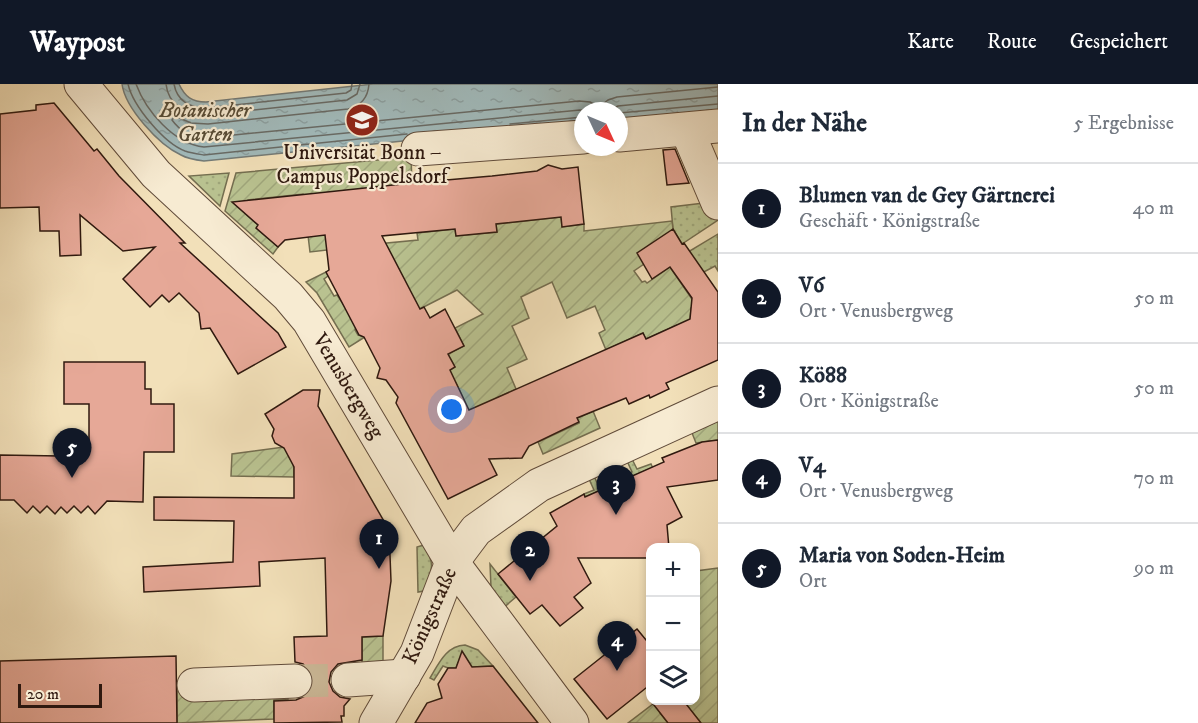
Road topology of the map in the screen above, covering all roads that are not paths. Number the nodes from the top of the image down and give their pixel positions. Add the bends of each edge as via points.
1 (81, 84) edge
2 (703, 128) edge
3 (628, 134) edge
4 (574, 138) edge
5 (418, 149) dead end
6 (718, 203) edge
7 (718, 403) edge
8 (452, 562) junction
9 (404, 676) junction
10 (348, 680) tunnel mouth
11 (295, 681) tunnel mouth
12 (194, 685) dead end
13 (376, 723) edge
14 (572, 723) edge

1 - 8 street, Venusbergweg via 156,174 288,296 309,321
2 - 3 street
2 - 6 street
4 - 5 street
7 - 8 street, Königstraße via 539,485 476,530
8 - 9 street, Königstraße via 417,654
8 - 14 street, Venusbergweg
9 - 10 street
9 - 13 street, Königstraße
11 - 12 street

